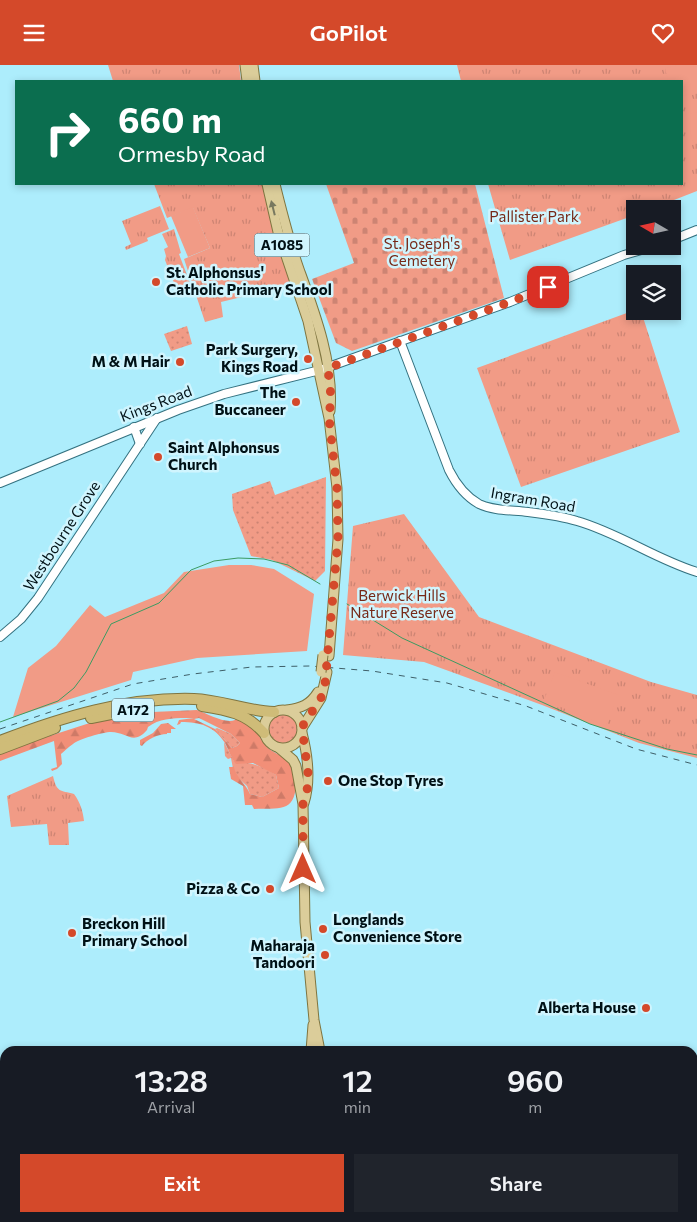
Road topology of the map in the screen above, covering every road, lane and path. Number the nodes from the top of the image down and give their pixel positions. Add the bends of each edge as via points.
1 (245, 65) edge
2 (252, 65) edge
3 (247, 80) edge
4 (255, 80) edge
5 (267, 185) edge
6 (275, 185) edge
7 (697, 230) edge
8 (681, 236) edge
9 (626, 254) edge
10 (400, 341) junction
11 (324, 369) junction
12 (157, 418) junction
13 (134, 427) junction
14 (140, 444) junction
15 (0, 483) edge
16 (697, 572) edge
17 (0, 637) edge
18 (324, 672) junction
19 (287, 710) junction
20 (274, 712) junction
21 (302, 730) junction
22 (264, 733) junction
23 (0, 741) edge
24 (279, 748) junction
25 (0, 749) edge
26 (303, 804) junction
27 (314, 1020) junction
28 (311, 1046) edge
29 (319, 1046) edge

1 - 3 main road
2 - 4 main road
11 -> 5 main road, A1085 via 278,232
6 - 11 main road, A1085 via 286,230 312,304
7 - 8 street
9 - 10 street, Kings Road via 510,302
10 - 11 street, Kings Road
10 - 16 street, Ingram Road via 449,470 467,496 494,509 552,515 584,523
11 - 12 street, Kings Road via 224,394
11 - 18 main road, A1085, bridge via 331,397 329,418 337,488 338,539
12 - 13 street, Kings Road
12 - 14 street, Westbourne Grove
13 - 14 street
13 - 15 street, Kings Road
14 - 17 street, Westbourne Grove via 38,599
18 - 19 main road, A1085 via 312,701 306,706
18 - 21 main road, A1085 via 321,698
19 - 20 main road
19 - 21 main road via 298,716
20 - 22 main road via 265,721
20 - 23 highway, A172 via 254,711 208,700 159,701 113,706 80,714
21 - 24 main road via 294,745
21 - 26 main road via 308,758 307,793
22 - 24 main road via 269,743
22 - 25 highway, A172 via 255,723 238,714 181,705 86,719
24 - 26 main road via 296,766
26 - 27 main road via 304,905
27 - 28 main road
27 - 29 main road

